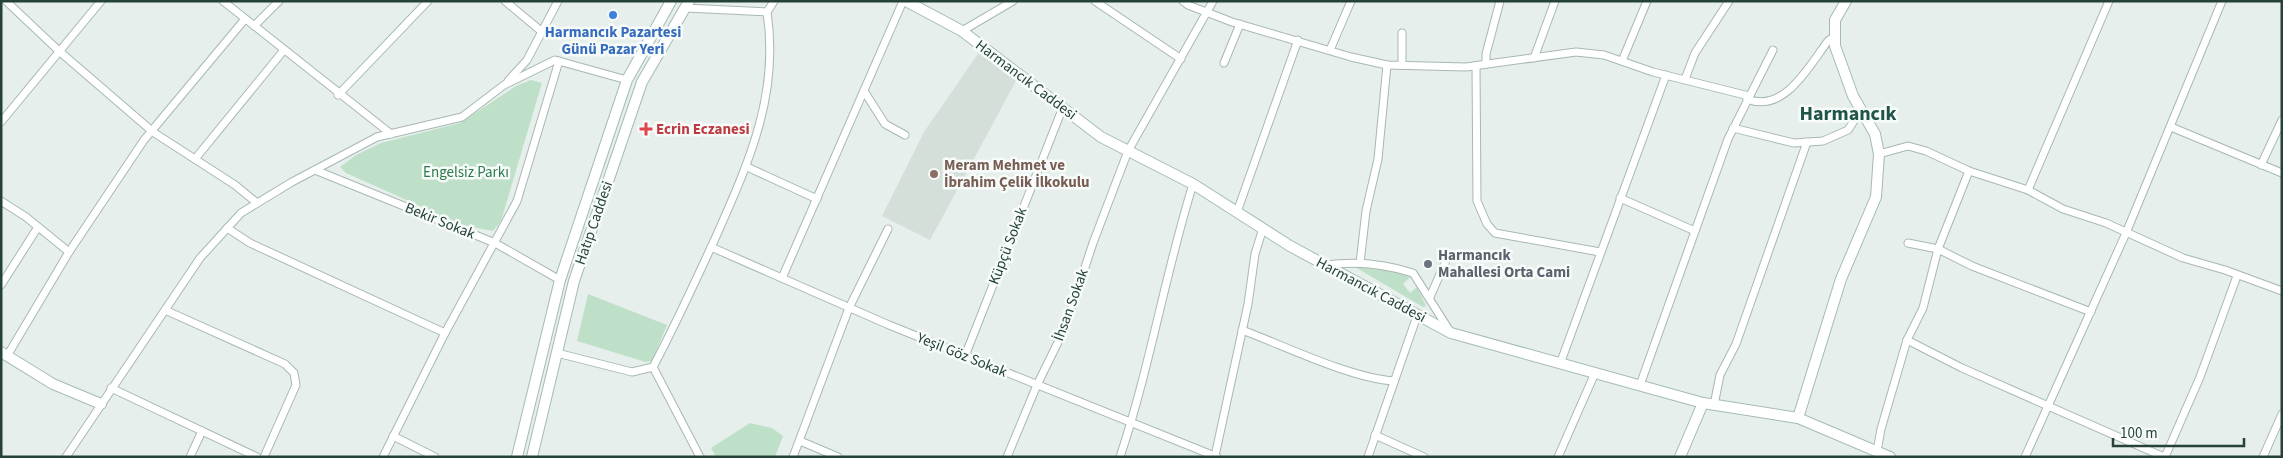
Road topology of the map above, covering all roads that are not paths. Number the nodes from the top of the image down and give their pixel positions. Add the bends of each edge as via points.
1 (6, 1) edge
2 (101, 1) edge
3 (223, 1) edge
4 (279, 1) edge
5 (428, 1) edge
6 (505, 1) edge
7 (558, 1) edge
8 (671, 1) edge
9 (774, 1) edge
10 (904, 1) edge
11 (1013, 1) edge
12 (1095, 1) edge
13 (1183, 1) edge
14 (1213, 1) edge
15 (1351, 1) edge
16 (1500, 1) edge
17 (1555, 1) edge
18 (1647, 1) edge
19 (1846, 1) edge
20 (2108, 1) edge
21 (2222, 1) edge
22 (1726, 2) edge
23 (687, 5) edge
24 (767, 12) junction
25 (1208, 13) junction
26 (245, 19) junction
27 (1240, 24) junction
28 (254, 26) junction
29 (541, 31) junction
30 (962, 32) junction
31 (1402, 33) dead end
32 (1835, 36) junction
33 (1298, 40) junction
34 (284, 50) junction
35 (1330, 50) junction
36 (1773, 50) dead end
37 (59, 51) junction
38 (1534, 58) junction
39 (1181, 59) junction
40 (559, 61) junction
41 (1622, 62) junction
42 (1224, 63) dead end
43 (1486, 64) junction
44 (1387, 65) junction
45 (1402, 65) junction
46 (1476, 66) junction
47 (1666, 75) junction
48 (1685, 79) junction
49 (627, 80) junction
50 (504, 85) junction
51 (864, 91) junction
52 (338, 95) junction
53 (1748, 97) junction
54 (1063, 107) junction
55 (1861, 110) junction
56 (2282, 120) edge
57 (1, 122) edge
58 (2171, 127) junction
59 (1733, 128) junction
60 (153, 132) junction
61 (390, 134) junction
62 (905, 135) dead end
63 (1807, 142) junction
64 (1128, 151) junction
65 (1879, 154) junction
66 (195, 160) junction
67 (2261, 165) junction
68 (747, 167) junction
69 (315, 170) junction
70 (1969, 171) junction
71 (2282, 173) edge
72 (1193, 184) junction
73 (2028, 190) junction
74 (1620, 198) junction
75 (817, 199) junction
76 (1, 201) edge
77 (257, 203) junction
78 (1236, 212) junction
79 (38, 227) junction
80 (227, 228) junction
81 (1262, 228) junction
82 (888, 229) dead end
83 (1695, 231) junction
84 (2126, 233) junction
85 (495, 243) junction
86 (1908, 243) dead end
87 (711, 247) junction
88 (1938, 249) junction
89 (69, 252) junction
90 (1600, 252) junction
91 (1448, 256) dead end
92 (1360, 264) junction
93 (1324, 265) junction
94 (2237, 276) junction
95 (782, 278) junction
96 (560, 280) junction
97 (1, 285) edge
98 (2282, 291) edge
99 (1430, 297) junction
100 (849, 308) junction
101 (165, 310) junction
102 (2091, 312) junction
103 (1417, 316) junction
104 (1242, 330) junction
105 (445, 333) junction
106 (1451, 333) junction
107 (1907, 340) junction
108 (557, 353) junction
109 (4, 354) edge
110 (965, 356) junction
111 (1560, 364) junction
112 (653, 368) junction
113 (1595, 374) junction
114 (1394, 381) junction
115 (1640, 385) junction
116 (1037, 386) junction
117 (111, 388) junction
118 (1703, 403) junction
119 (101, 404) junction
120 (1714, 405) junction
121 (2048, 405) junction
122 (2282, 414) edge
123 (1798, 418) junction
124 (1131, 424) junction
125 (202, 431) junction
126 (1375, 435) junction
127 (393, 436) junction
128 (800, 442) junction
129 (1877, 451) junction
130 (1216, 456) edge
131 (66, 457) edge
132 (190, 457) edge
133 (257, 457) edge
134 (264, 457) edge
135 (382, 457) edge
136 (435, 457) edge
137 (517, 457) edge
138 (532, 457) edge
139 (700, 457) edge
140 (793, 457) edge
141 (838, 457) edge
142 (1007, 457) edge
143 (1120, 457) edge
144 (1368, 457) edge
145 (1424, 457) edge
146 (1558, 457) edge
147 (1680, 457) edge
148 (1890, 457) edge
149 (2024, 457) edge
150 (2165, 457) edge
151 (2262, 457) edge

1 - 37 street
2 - 37 street
3 - 26 street
4 - 28 street
5 - 52 street
6 - 29 street
7 - 29 street
8 - 49 street, Hatıp Caddesi
9 - 24 street
10 - 30 street, Harmancık Caddesi
10 - 51 street
11 - 30 street
12 - 39 street
13 - 25 street
14 - 25 street, İhsan Sokak
15 - 35 street
16 - 43 street
17 - 38 street
18 - 41 street
19 - 32 street via 1835,20
20 - 73 street
21 - 58 street
22 - 48 street via 1695,53
23 - 24 street
23 - 108 street, Hatıp Caddesi via 642,82 574,281
24 - 68 street via 770,57 764,113
25 - 27 street
25 - 39 street, İhsan Sokak
26 - 28 street
26 - 60 street
27 - 33 street
27 - 42 street
28 - 34 street
29 - 50 street via 527,60
30 - 54 street, Harmancık Caddesi
31 - 45 street
32 - 53 street via 1788,92 1756,103
32 - 55 street via 1838,54
33 - 35 street
33 - 78 street
34 - 52 street
34 - 66 street
35 - 44 street
36 - 53 street
37 - 57 street
37 - 60 street
38 - 41 street via 1576,52 1604,55
38 - 43 street
39 - 64 street, İhsan Sokak
40 - 49 street
40 - 50 street via 555,60
40 - 85 street via 517,201
41 - 47 street
43 - 46 street
44 - 45 street
44 - 92 street via 1378,159 1366,211
45 - 46 street
46 - 90 street via 1475,180 1477,201 1487,224 1496,234
47 - 48 street
47 - 74 street
48 - 53 street
49 - 96 street, Hatıp Caddesi
50 - 61 street via 462,117
51 - 62 street via 886,124
51 - 75 street
52 - 61 street
53 - 59 street
54 - 64 street, Harmancık Caddesi via 1101,137
54 - 110 street, Küpçü Sokak
55 - 63 street via 1848,130 1823,141
55 - 65 street via 1875,134
56 - 67 street
58 - 67 street
58 - 84 street
59 - 63 street via 1794,143
59 - 83 street
60 - 66 street
60 - 89 street via 144,140
61 - 69 street via 377,137
63 - 120 street via 1736,344 1720,375
64 - 72 street, Harmancık Caddesi
64 - 116 street, İhsan Sokak via 1065,328
65 - 70 street via 1908,146
65 - 123 street via 1876,197 1841,279
66 - 77 street
67 - 71 street
68 - 75 street
68 - 87 street
69 - 77 street
69 - 85 street, Bekir Sokak
70 - 73 street
70 - 88 street
72 - 78 street, Harmancık Caddesi
72 - 124 street via 1176,237
73 - 84 street via 2063,209
74 - 83 street
74 - 90 street
75 - 95 street
76 - 79 street
77 - 80 street via 241,213
78 - 81 street, Harmancık Caddesi
79 - 89 street
79 - 97 street
80 - 101 street via 200,258
80 - 105 street via 250,243
81 - 93 street, Harmancık Caddesi
81 - 104 street
82 - 100 street
83 - 115 street
84 - 94 street
84 - 102 street
85 - 96 street, Bekir Sokak
85 - 105 street
86 - 88 street
87 - 95 street, Yeşil Göz Sokak
87 - 112 street
88 - 102 street via 1972,266
88 - 107 street via 1923,308
89 - 109 street
90 - 111 street
91 - 99 street
92 - 93 street
92 - 99 street via 1390,266 1414,273
93 - 103 street, Harmancık Caddesi
94 - 98 street
94 - 150 street via 2200,377
95 - 100 street, Yeşil Göz Sokak
96 - 137 street, Hatıp Caddesi
99 - 106 street
100 - 110 street, Yeşil Göz Sokak
100 - 128 street
101 - 117 street
101 - 134 street via 285,364 294,373 296,385
102 - 121 street
103 - 106 street, Harmancık Caddesi
103 - 114 street
104 - 114 street via 1349,371 1377,380
104 - 130 street
105 - 127 street
106 - 111 street, Harmancık Caddesi
107 - 121 street
107 - 129 street
108 - 112 street via 632,372
108 - 138 street, Hatıp Caddesi
109 - 119 street via 53,384
110 - 116 street, Yeşil Göz Sokak
111 - 113 street, Harmancık Caddesi
112 - 139 street
113 - 115 street, Harmancık Caddesi
113 - 146 street
114 - 126 street
115 - 118 street, Harmancık Caddesi
116 - 124 street, Yeşil Göz Sokak
116 - 142 street, İhsan Sokak
117 - 119 street
117 - 125 street
118 - 120 street, Harmancık Caddesi
118 - 147 street
119 - 131 street
120 - 123 street, Harmancık Caddesi
121 - 149 street
121 - 150 street
122 - 151 street
123 - 129 street, Harmancık Caddesi
124 - 130 street, Yeşil Göz Sokak
124 - 143 street
125 - 132 street
125 - 133 street
126 - 144 street
126 - 145 street
127 - 135 street
127 - 136 street
128 - 140 street
128 - 141 street
129 - 148 street, Harmancık Caddesi

